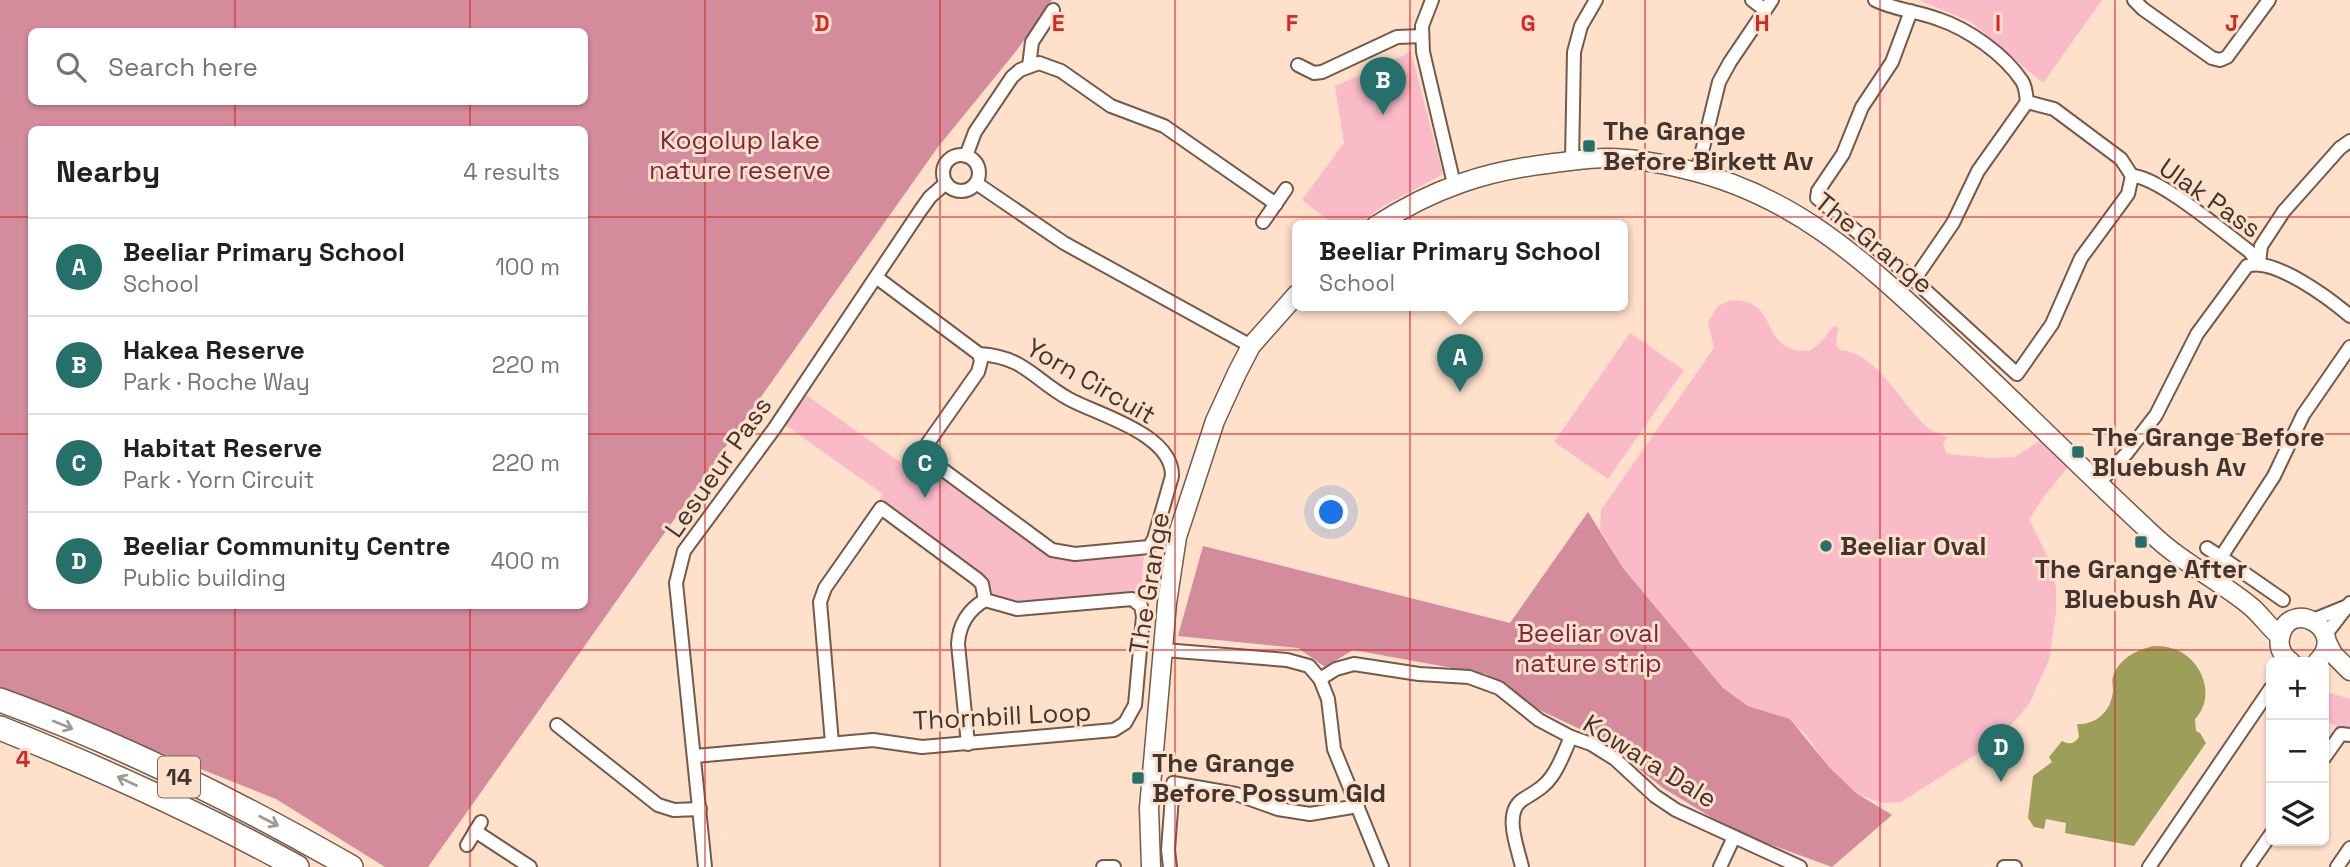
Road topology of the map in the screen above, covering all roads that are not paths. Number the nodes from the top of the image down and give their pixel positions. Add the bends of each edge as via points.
1 (1432, 0) edge
2 (1596, 0) edge
3 (1752, 0) edge
4 (1875, 0) edge
5 (2134, 0) edge
6 (2269, 0) edge
7 (1769, 5) edge
8 (1053, 10) dead end
9 (1910, 11) junction
10 (1422, 36) junction
11 (1297, 65) dead end
12 (1029, 66) junction
13 (2027, 102) junction
14 (2350, 141) edge
15 (967, 156) junction
16 (1572, 161) junction
17 (1697, 172) junction
18 (2132, 176) junction
19 (946, 183) junction
20 (976, 183) junction
21 (1454, 184) junction
22 (1286, 189) dead end
23 (1276, 204) junction
24 (1385, 220) edge
25 (1263, 222) dead end
26 (2259, 264) junction
27 (876, 277) junction
28 (1914, 281) junction
29 (1292, 300) edge
30 (2350, 316) edge
31 (1251, 346) junction
32 (2350, 347) edge
33 (979, 354) junction
34 (2017, 374) junction
35 (2028, 383) dead end
36 (2099, 483) junction
37 (2207, 548) dead end
38 (2221, 557) junction
39 (985, 600) junction
40 (2283, 600) dead end
41 (2348, 605) edge
42 (2251, 606) junction
43 (2294, 620) junction
44 (2313, 620) junction
45 (2327, 639) junction
46 (1164, 650) junction
47 (2283, 653) edge
48 (2321, 657) edge
49 (2329, 666) edge
50 (2349, 670) edge
51 (1320, 679) junction
52 (2266, 695) edge
53 (0, 700) edge
54 (557, 725) dead end
55 (0, 728) edge
56 (2350, 735) edge
57 (1571, 737) junction
58 (832, 743) junction
59 (968, 744) junction
60 (2329, 751) edge
61 (695, 756) junction
62 (1358, 807) junction
63 (700, 809) junction
64 (1734, 837) junction
65 (2266, 841) edge
66 (467, 845) dead end
67 (2350, 849) edge
68 (298, 867) edge
69 (351, 867) edge
70 (530, 867) edge
71 (705, 867) edge
72 (1103, 867) edge
73 (1114, 867) edge
74 (1151, 867) edge
75 (1170, 867) edge
76 (1382, 867) edge
77 (1522, 867) edge
78 (1720, 867) edge
79 (1800, 867) edge
80 (2004, 867) edge
81 (2015, 867) edge
82 (2149, 867) edge
83 (2248, 867) edge
84 (2337, 867) edge

1 - 10 street
2 - 16 street via 1581,26 1574,52
3 - 7 street
4 - 9 street
5 - 6 street via 2220,60 2227,57
7 - 17 street via 1719,82
8 - 12 street via 1032,42
9 - 13 street via 1954,26 1991,50 2022,81
9 - 28 street via 1889,68 1862,107 1843,154 1817,195
10 - 11 street via 1397,37 1322,72
10 - 21 street
12 - 15 street via 1005,88 970,140
12 - 23 street via 1049,66 1111,106 1164,126
13 - 18 street via 2054,109 2121,159
13 - 28 street via 1978,170 1953,223
14 - 26 street via 2284,211 2261,246
15 - 19 street, Lesueur Pass via 950,159 944,166
15 - 20 street via 978,167
16 - 17 street, The Grange via 1640,160
16 - 21 street, The Grange via 1501,171
17 - 36 street, The Grange via 1763,196 1832,237 1914,307
18 - 26 street, Ulak Pass via 2159,186 2249,251
18 - 34 street via 2128,194 2081,258 2052,324
19 - 20 street via 961,191
19 - 27 street, Lesueur Pass via 930,197
20 - 31 street via 1064,243
21 - 24 street, The Grange
22 - 23 street
23 - 25 street
26 - 30 street via 2283,270
26 - 36 street via 2242,271 2197,334 2156,415
27 - 33 street, Yorn Circuit
27 - 61 street, Lesueur Pass via 774,429 684,551 676,583
28 - 34 street
29 - 31 street, The Grange
31 - 46 street, The Grange via 1214,421 1178,537
32 - 38 street via 2302,415 2269,486
33 - 33 street, Yorn Circuit via 978,372 928,443 927,458 1052,550 1075,554 1149,547 1172,475 1166,455 1130,426 1065,397 1016,361
34 - 35 street
36 - 42 street, The Grange via 2155,537
37 - 38 street
38 - 40 street
39 - 58 street via 977,579 881,508 820,602
39 - 59 street via 968,614 958,633
39 - 59 street, Thornbill Loop via 1017,609 1138,602 1143,611 1135,705 1125,723 1107,732
41 - 44 street
41 - 45 street
42 - 43 street, The Grange
42 - 47 street, The Grange
43 - 44 street, The Grange
43 - 47 street via 2285,626
44 - 45 street
45 - 48 street
45 - 50 street via 2333,654
46 - 51 street via 1287,660 1309,666
46 - 74 street, The Grange via 1149,808
49 - 50 street
51 - 57 street, Kowara Dale via 1354,664 1469,677 1499,688 1539,720
51 - 62 street via 1328,699 1334,748
52 - 82 street
53 -> 69 highway, 14 via 139,758 276,824
54 - 63 street via 658,805
68 -> 55 highway, 14 via 120,778
56 - 60 street via 2341,734
57 - 64 street, Kowara Dale via 1615,759 1675,810
57 - 77 street via 1552,776 1514,810
58 - 59 street, Thornbill Loop
58 - 61 street, Thornbill Loop
61 - 63 street, Lesueur Pass
62 - 75 street via 1310,814 1173,783
62 - 76 street
63 - 71 street, Lesueur Pass
64 - 78 street
64 - 79 street, Kowara Dale
65 - 83 street
66 - 70 street via 478,827
67 - 84 street
72 - 73 street
80 - 81 street

